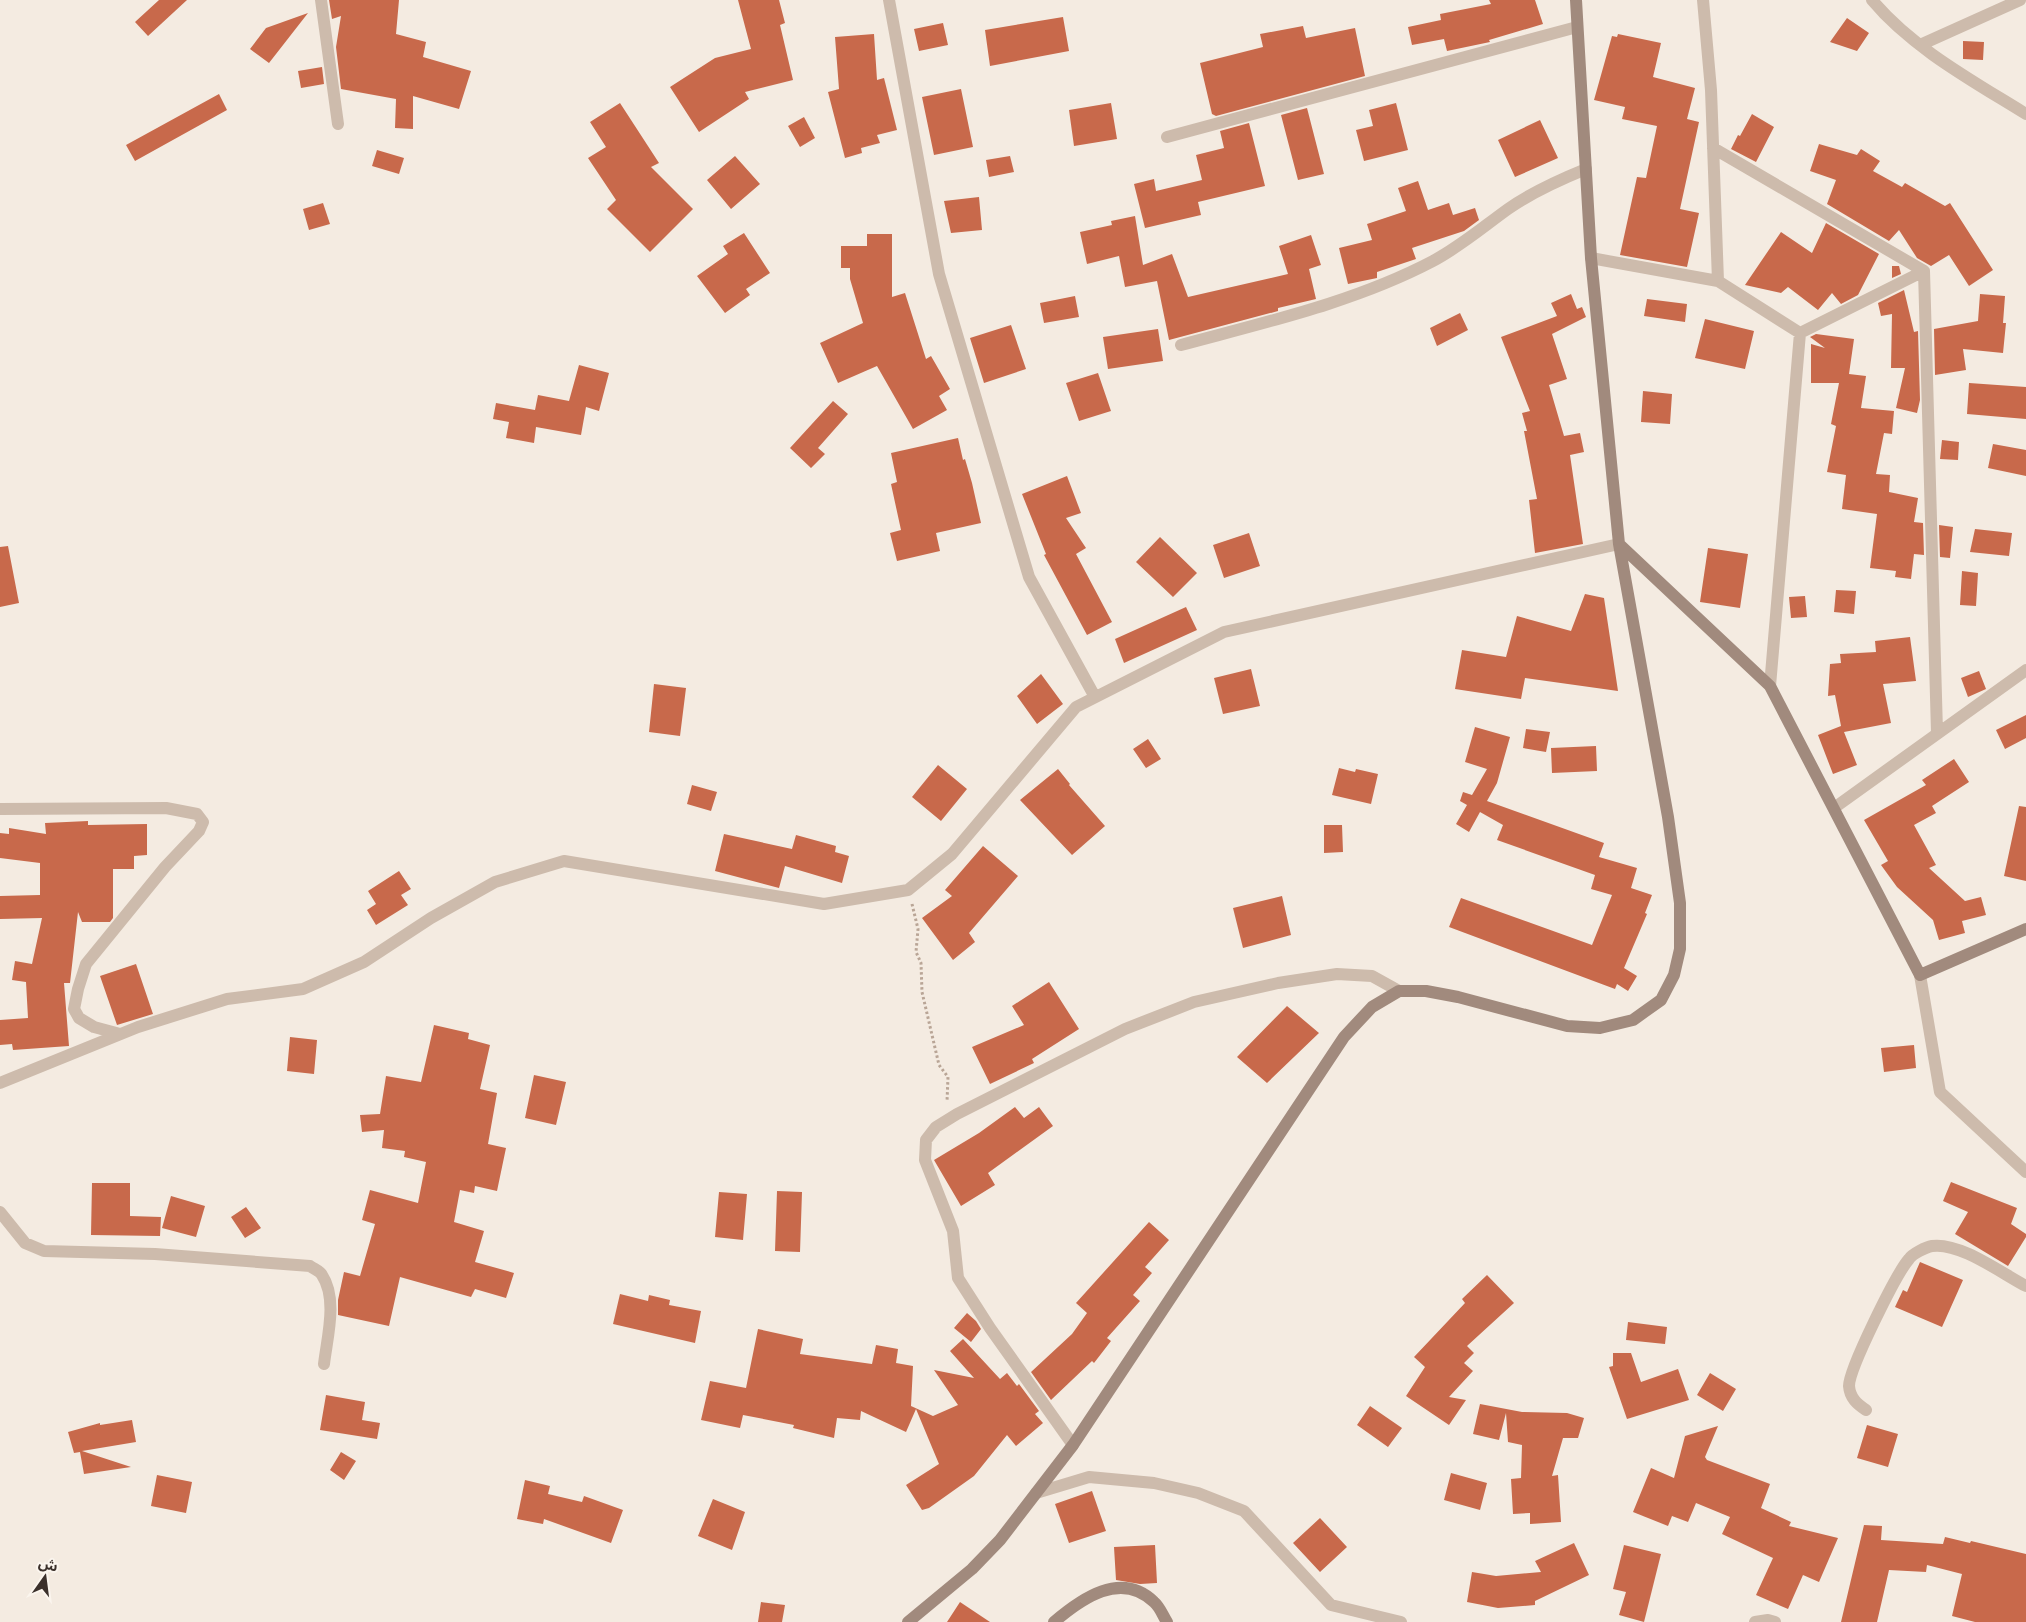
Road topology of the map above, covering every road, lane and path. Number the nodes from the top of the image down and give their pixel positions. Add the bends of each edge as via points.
1 (321, 0) edge
2 (889, 0) edge
3 (1576, 0) edge
4 (1703, 0) edge
5 (1872, 0) edge
6 (2020, 0) edge
7 (1577, 27) junction
8 (1920, 45) junction
9 (2026, 114) edge
10 (338, 124) dead end
11 (1168, 137) dead end
12 (1713, 148) junction
13 (1586, 169) junction
14 (1591, 258) junction
15 (1924, 271) junction
16 (1718, 281) junction
17 (1800, 333) junction
18 (1181, 345) dead end
19 (1619, 544) junction
20 (2026, 670) edge
21 (1770, 686) junction
22 (1095, 697) junction
23 (1937, 732) junction
24 (0, 808) edge
25 (1834, 808) junction
26 (908, 890) junction
27 (2026, 929) edge
28 (1920, 975) junction
29 (1399, 991) junction
30 (120, 1034) junction
31 (0, 1082) edge
32 (948, 1120) junction
33 (2026, 1172) edge
34 (0, 1212) edge
35 (2026, 1286) edge
36 (324, 1364) dead end
37 (1866, 1410) dead end
38 (1073, 1445) junction
39 (1036, 1493) junction
40 (908, 1622) edge
41 (1054, 1622) edge
42 (1167, 1622) edge
43 (1401, 1622) edge
44 (1755, 1622) edge
45 (1776, 1622) edge

1 - 10 street
2 - 22 street via 939,274 1029,577
3 - 7 main road
4 - 12 street
5 - 8 street
6 - 8 street
7 - 11 street
7 - 13 main road
8 - 9 street
12 - 15 street
12 - 16 street
13 - 14 main road
13 - 18 street via 1534,193 1448,252 1384,283 1338,301
14 - 16 street
14 - 19 main road
15 - 17 street
15 - 23 street
16 - 17 street
17 - 21 street
19 - 21 main road
19 - 22 street via 1224,632
19 - 29 main road via 1680,903 1680,949 1674,975 1661,1000 1633,1020 1600,1028 1567,1026 1426,991
20 - 23 street
21 - 25 main road
22 - 26 street via 1076,706 952,854
23 - 25 street
24 - 30 street via 166,808 197,814 203,822 200,831 158,874 86,964 74,1009 79,1018 94,1027
25 - 28 main road
26 - 30 street via 824,904 564,861 495,882 431,918 364,962 304,989 228,999
26 - 32 path via 918,929 916,952 921,963 922,992 939,1066 948,1077
27 - 28 main road
28 - 33 street via 1940,1092
29 - 32 street via 1372,976 1338,974 1259,986 1194,1002 1125,1029
29 - 38 main road via 1372,1007 1344,1037
30 - 31 street
32 - 38 street via 936,1127 926,1140 925,1160 953,1231 958,1278
34 - 36 street via 25,1243 44,1251 156,1254 310,1266 322,1274 328,1290 330,1315
35 - 37 street via 1959,1249 1931,1246 1910,1257 1852,1372 1849,1385 1852,1397
38 - 39 main road
39 - 40 main road via 994,1546
39 - 43 street via 1089,1477 1154,1483 1198,1493 1244,1511 1331,1605
41 - 42 main road via 1090,1595 1115,1588 1137,1592 1154,1602
44 - 45 street

